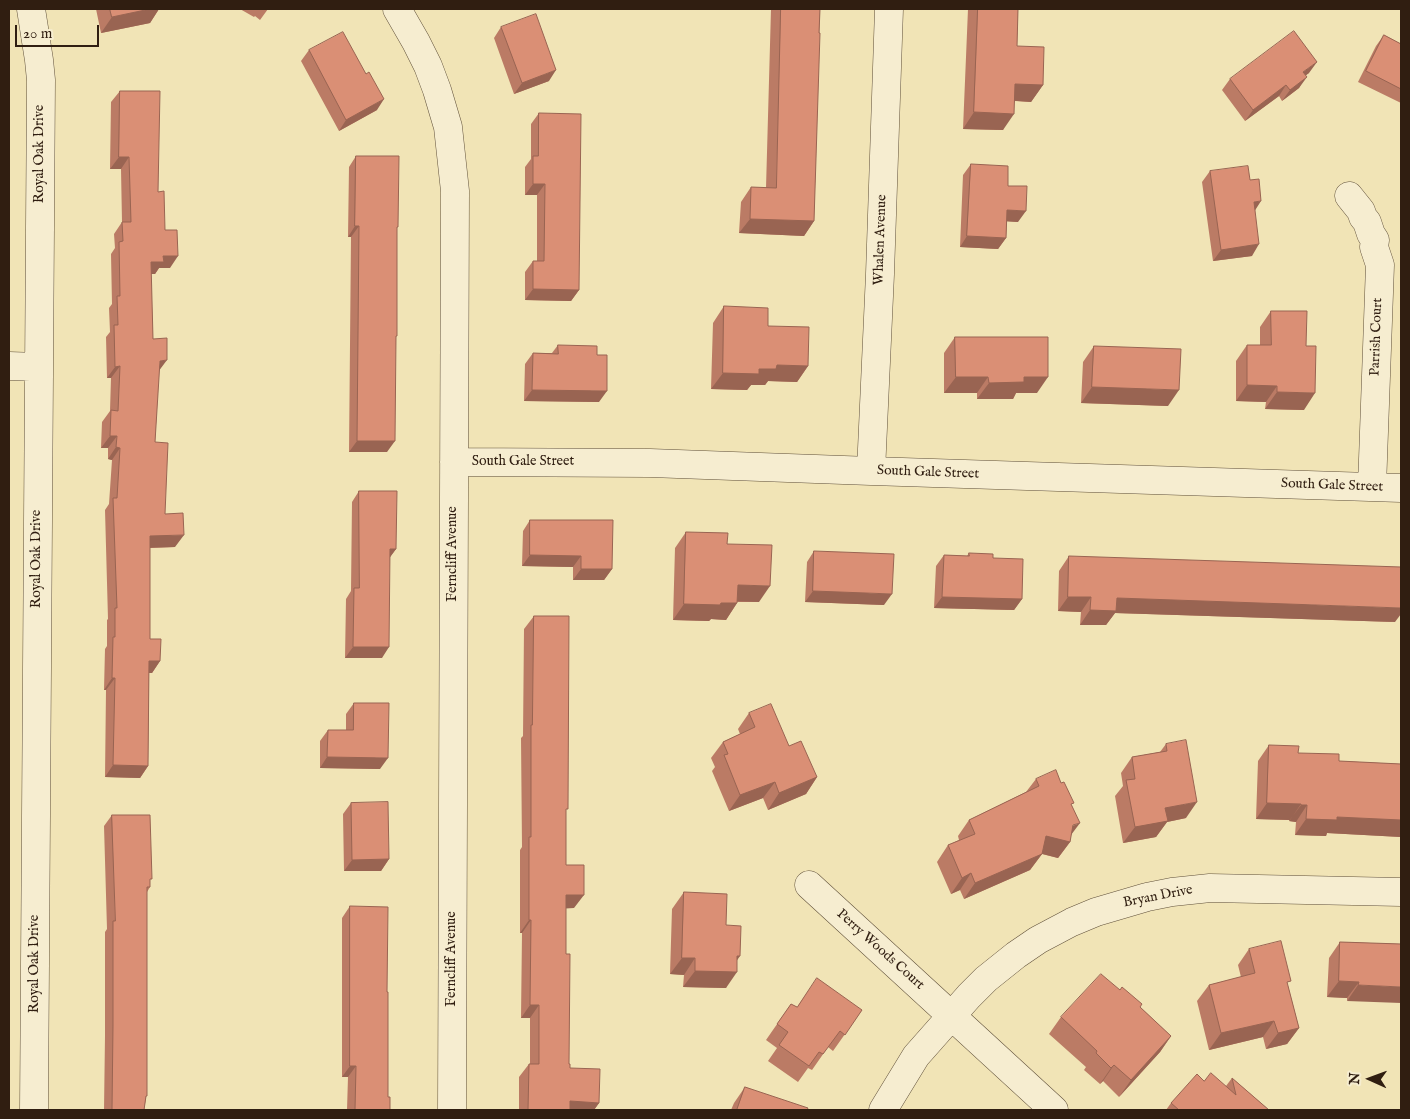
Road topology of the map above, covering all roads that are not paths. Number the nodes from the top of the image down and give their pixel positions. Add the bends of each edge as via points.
1 (31, 9) edge
2 (397, 9) edge
3 (889, 9) edge
4 (1349, 196) dead end
5 (9, 366) edge
6 (38, 367) junction
7 (454, 462) junction
8 (871, 471) junction
9 (1372, 487) junction
10 (1401, 488) edge
11 (809, 885) dead end
12 (1401, 892) edge
13 (951, 1015) junction
14 (34, 1110) edge
15 (452, 1110) edge
16 (883, 1110) edge
17 (1054, 1110) edge

1 - 6 street, Royal Oak Drive via 41,80
2 - 7 street, Ferncliff Avenue via 428,66 450,140 455,191
3 - 8 street, Whalen Avenue
4 - 9 street, Parrish Court via 1367,222 1380,265
5 - 6 street
6 - 14 street, Royal Oak Drive
7 - 8 street, South Gale Street via 650,463
7 - 15 street, Ferncliff Avenue
8 - 9 street, South Gale Street
9 - 10 street, South Gale Street
11 - 13 street, Perry Woods Court
12 - 13 street, Bryan Drive via 1210,888 1134,900 1072,922 1038,940 986,979
13 - 16 street via 916,1056
13 - 17 street, Perry Woods Court

